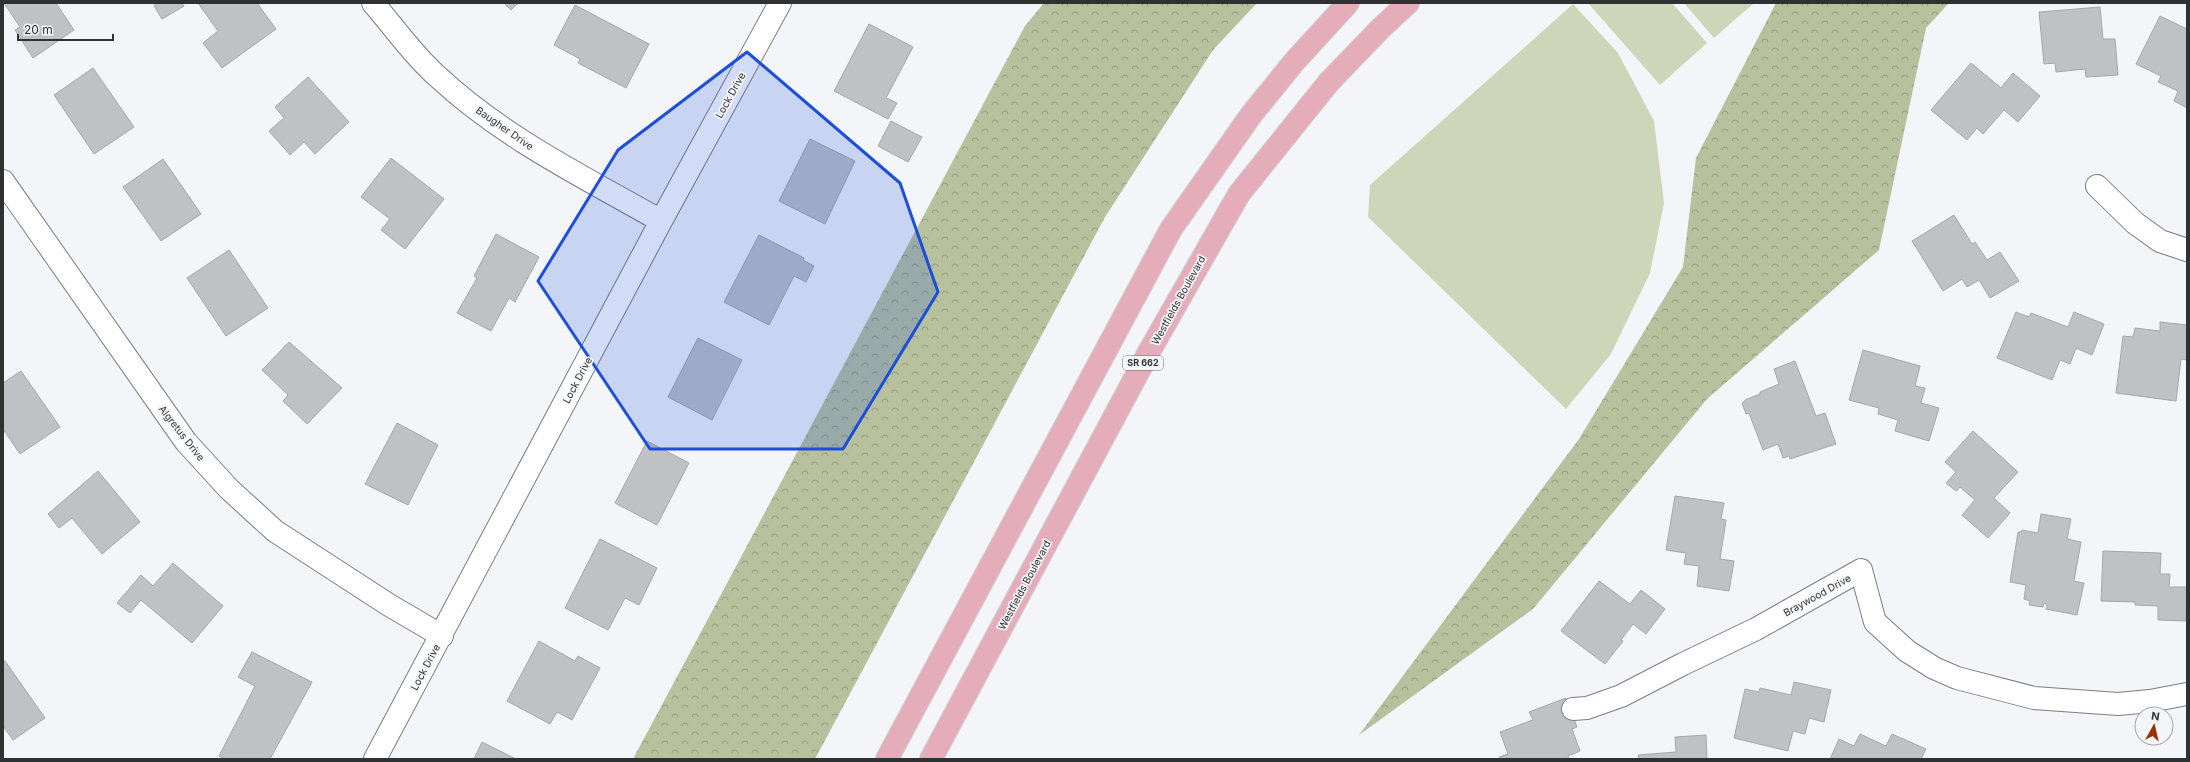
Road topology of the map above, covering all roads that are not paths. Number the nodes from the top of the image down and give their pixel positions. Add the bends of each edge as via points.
1 (373, 3) edge
2 (780, 3) edge
3 (1348, 3) edge
4 (1408, 3) edge
5 (3, 181) edge
6 (2098, 186) dead end
7 (661, 221) junction
8 (2187, 250) edge
9 (442, 636) junction
10 (2187, 694) edge
11 (1574, 709) dead end
12 (375, 759) edge
13 (887, 759) edge
14 (931, 759) edge

1 - 7 street, Baugher Drive via 436,76 492,121
2 - 7 street, Lock Drive
3 - 13 main road via 1294,62 1252,114 1172,229
4 - 14 main road, Westfields Boulevard / SR 662 via 1329,82 1239,194 1150,350
5 - 9 street, Algretus Drive via 186,442 229,489 275,531 389,606
6 - 8 street via 2135,223 2160,241
7 - 9 street, Lock Drive
9 - 12 street, Lock Drive
10 - 11 street, Braywood Drive via 2118,704 2034,698 1957,678 1934,668 1907,651 1875,622 1861,570 1756,629 1621,696 1587,708

